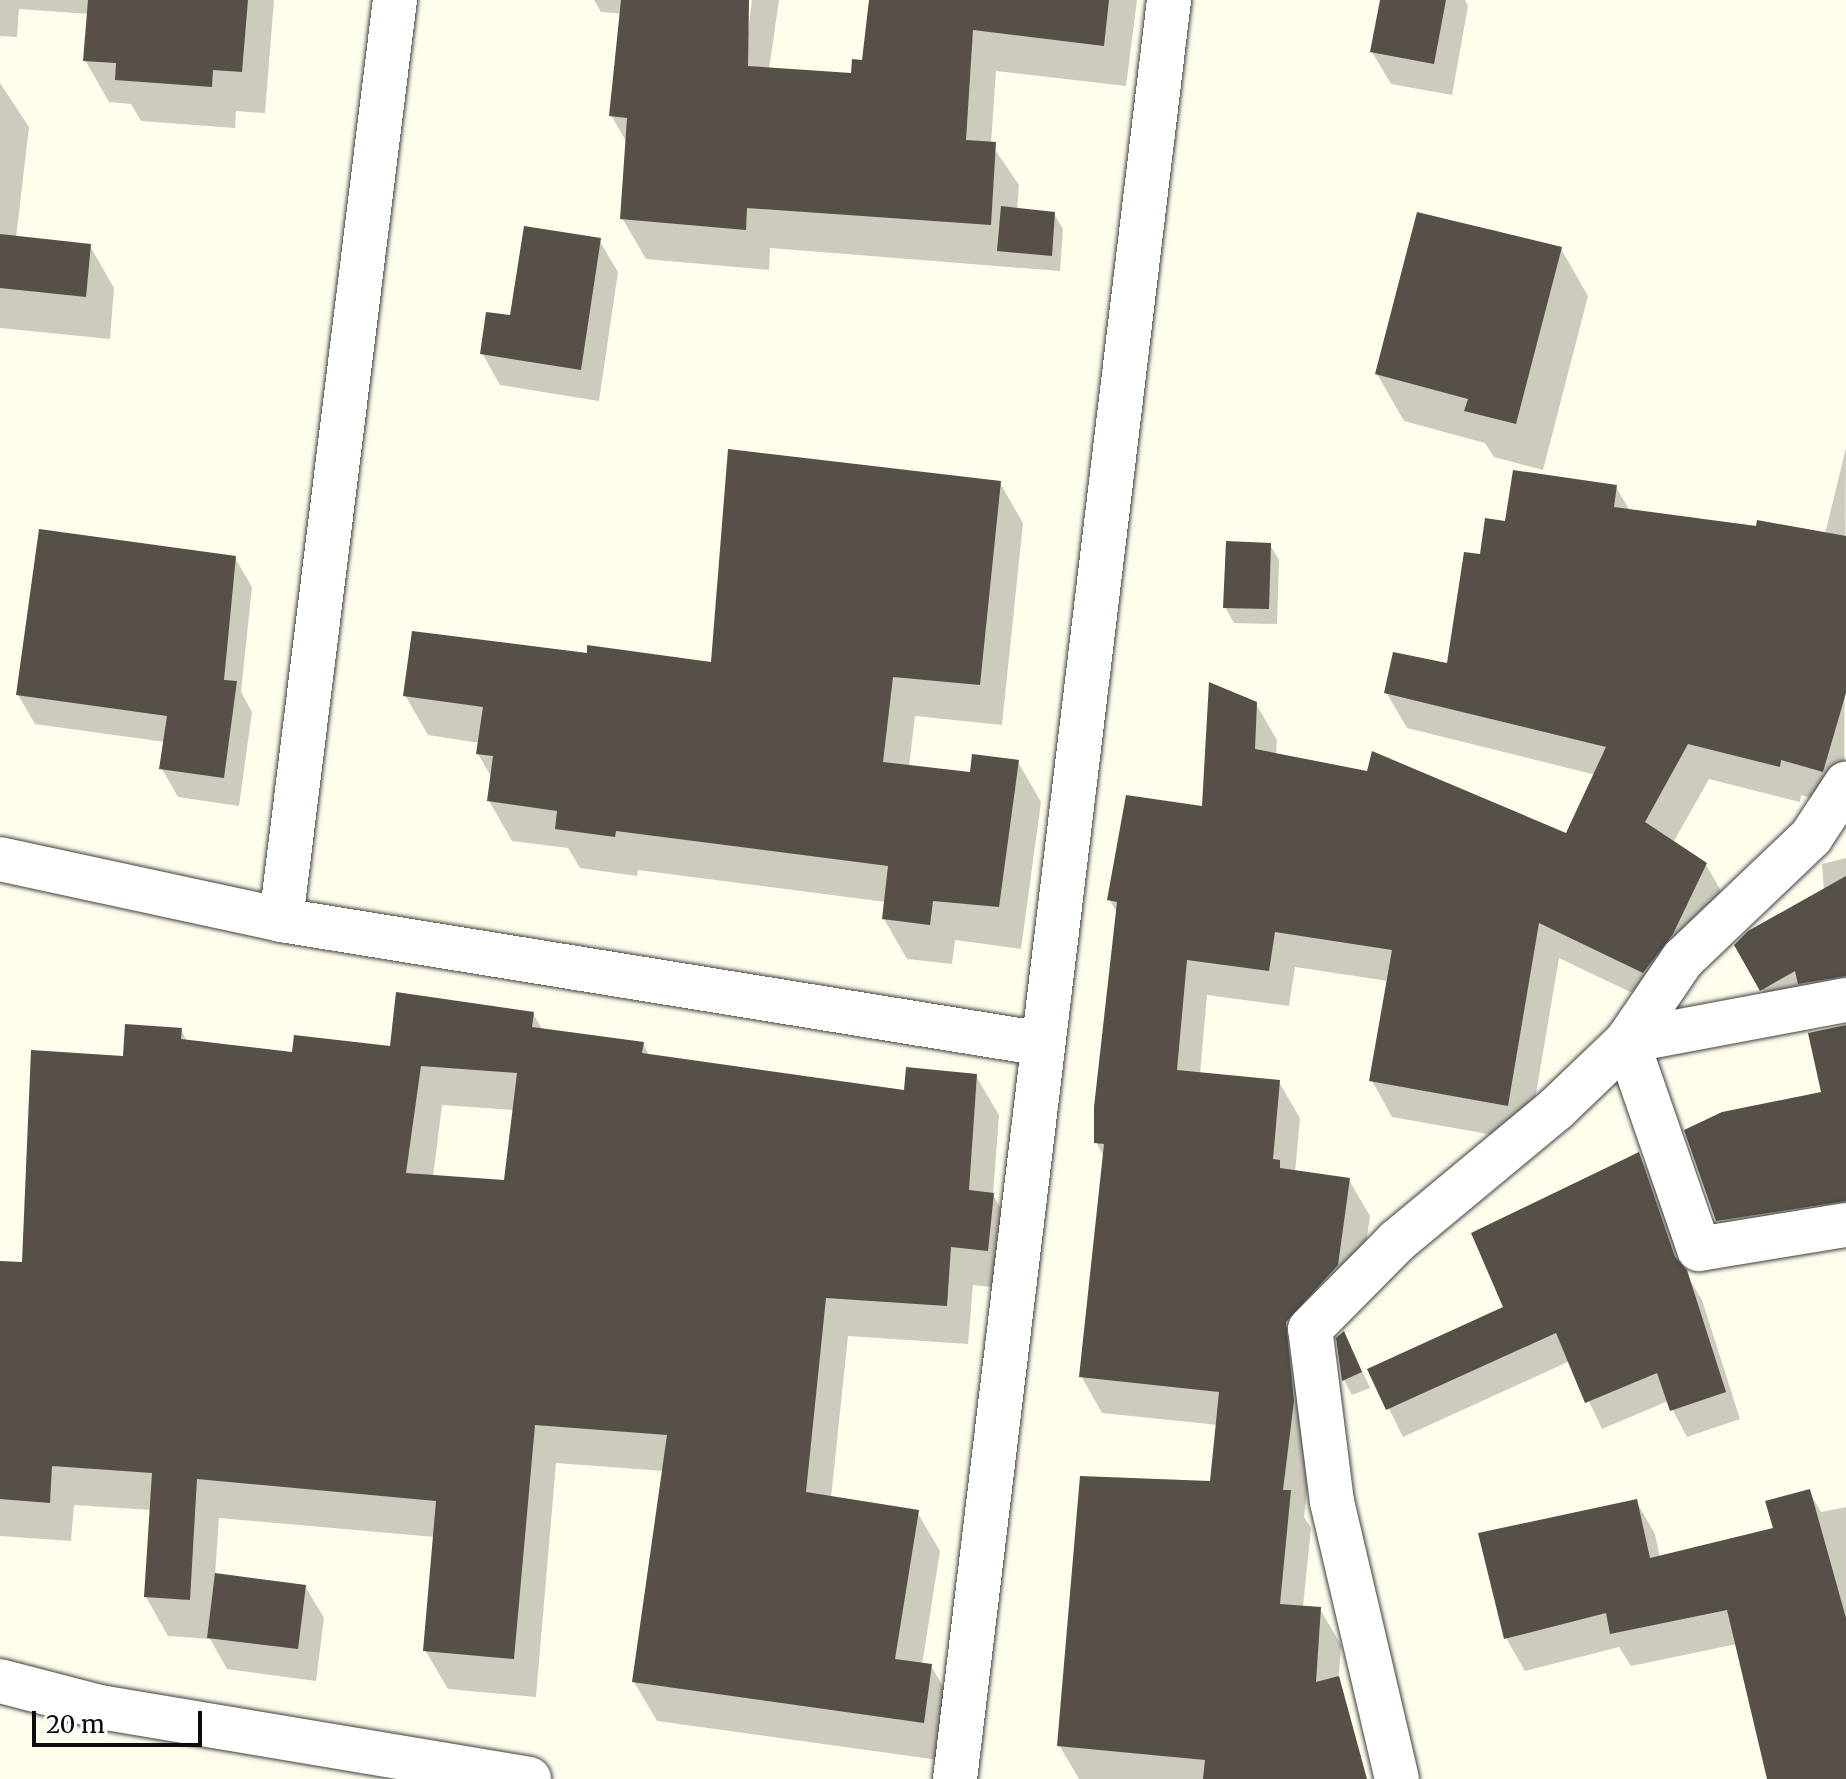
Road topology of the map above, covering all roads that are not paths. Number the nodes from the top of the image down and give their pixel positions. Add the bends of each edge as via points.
1 (395, 0) edge
2 (1169, 0) edge
3 (1846, 784) edge
4 (0, 859) edge
5 (281, 920) junction
6 (1846, 1000) edge
7 (1627, 1041) junction
8 (1043, 1044) junction
9 (1846, 1225) edge
10 (0, 1681) edge
11 (529, 1779) edge
12 (955, 1779) edge
13 (1397, 1779) edge

1 - 5 street
2 - 8 street
3 - 7 street via 1811,837 1683,959
4 - 5 street
5 - 8 street
6 - 7 street
7 - 9 street via 1699,1249
7 - 13 street via 1555,1110 1397,1241 1310,1329 1332,1502
8 - 12 street
10 - 11 street via 100,1707

